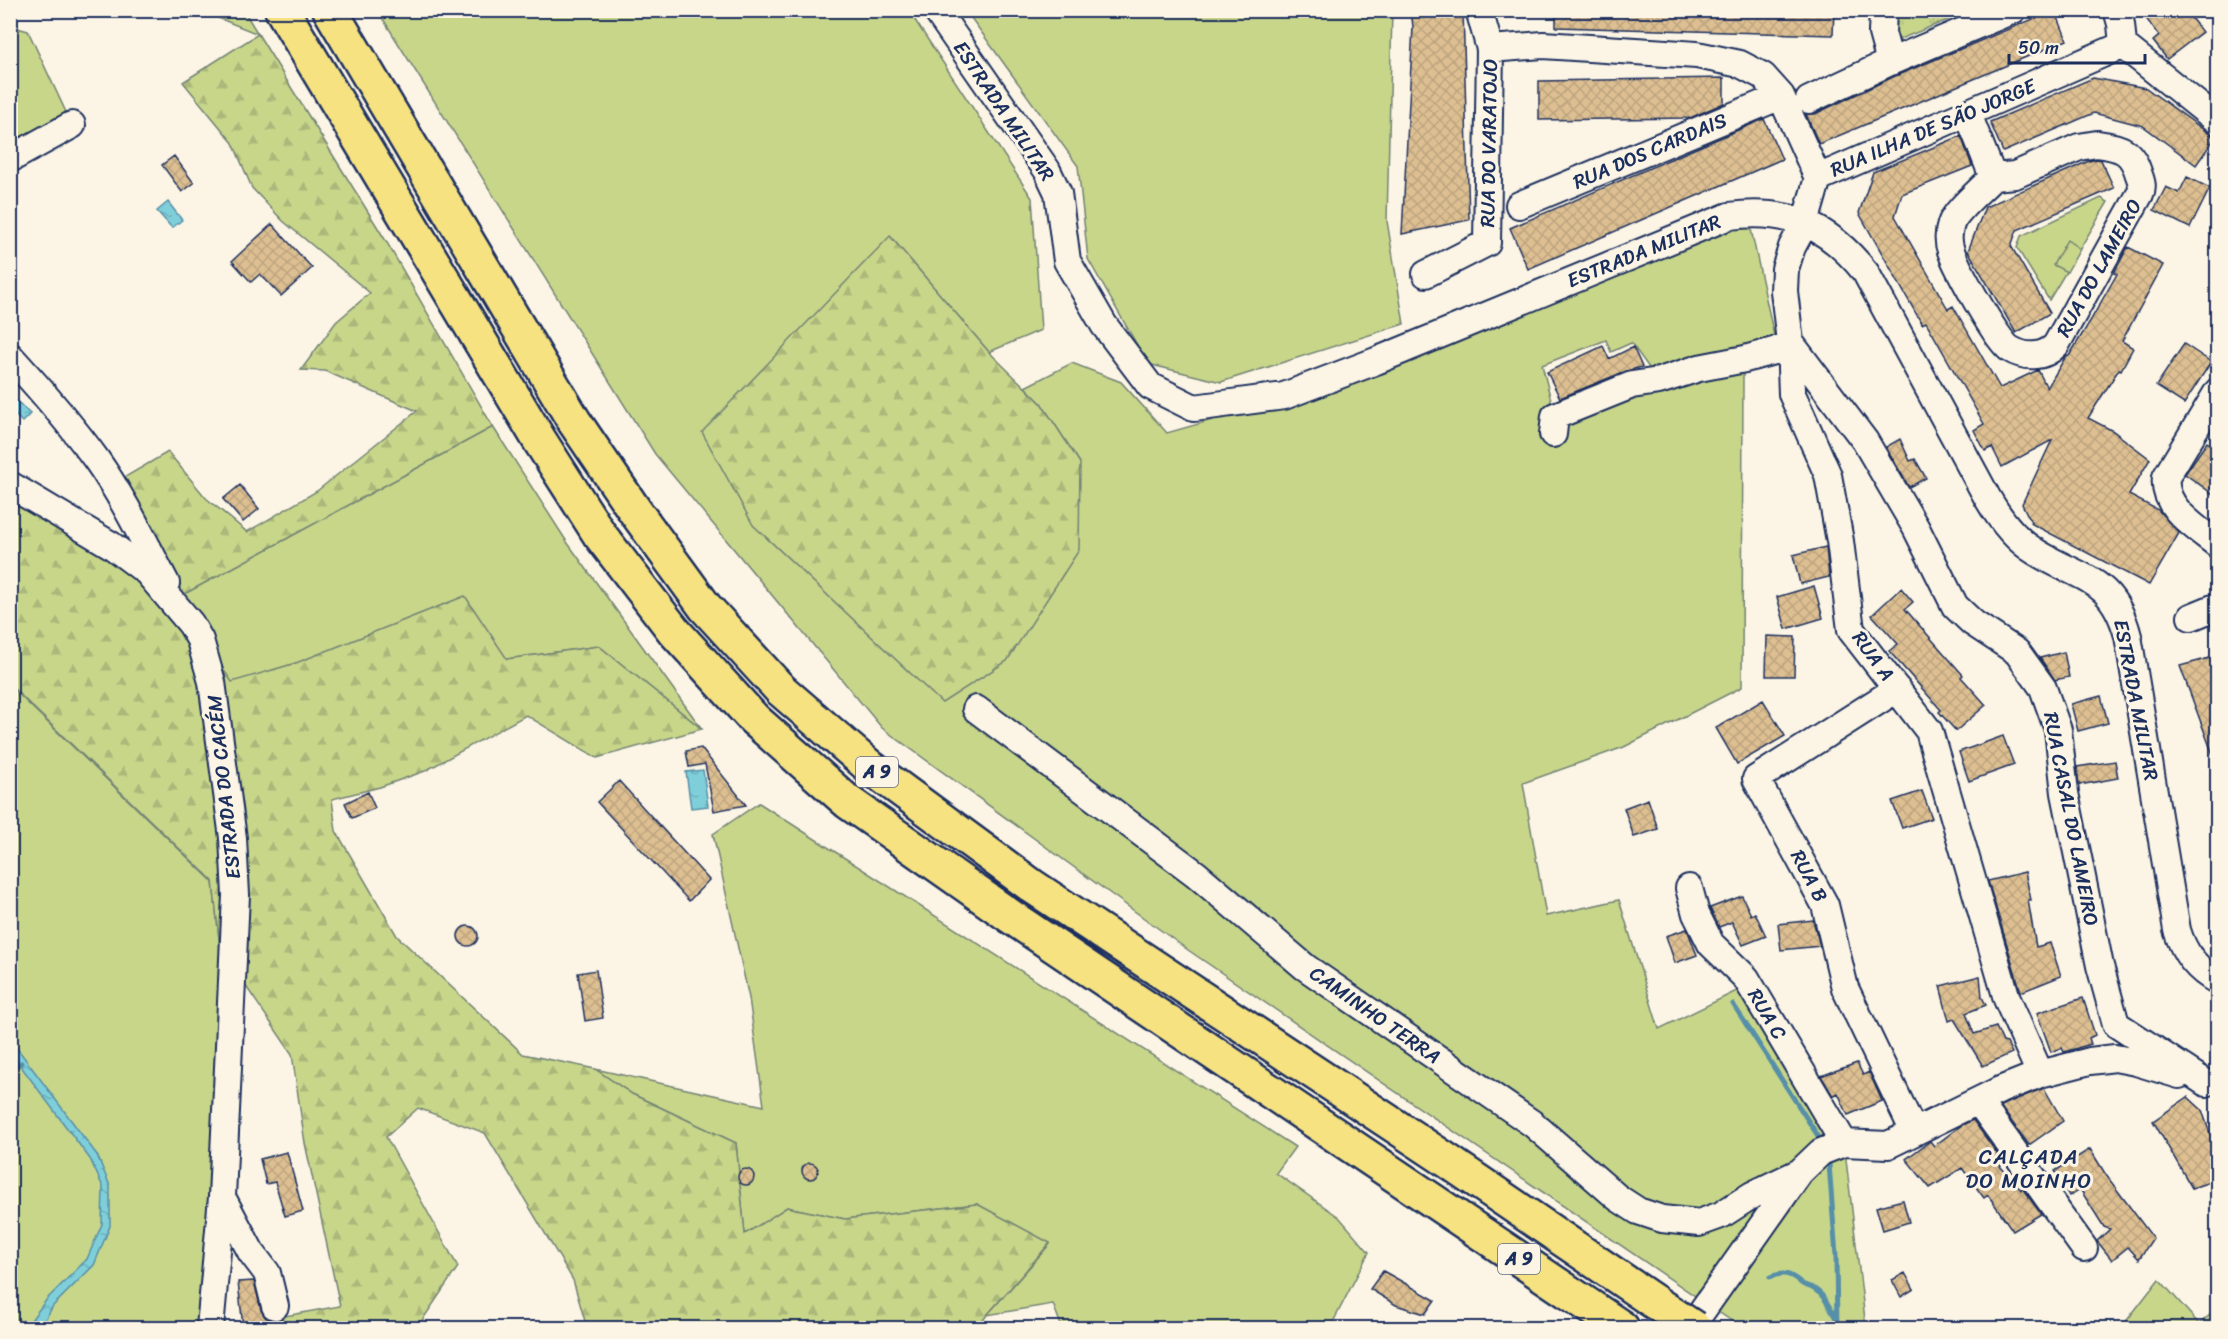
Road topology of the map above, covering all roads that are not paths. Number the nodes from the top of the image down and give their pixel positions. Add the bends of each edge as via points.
1 (282, 10) edge
2 (330, 10) edge
3 (936, 10) edge
4 (1479, 10) edge
5 (1883, 10) edge
6 (2013, 10) edge
7 (2117, 10) edge
8 (2123, 45) junction
9 (1490, 49) junction
10 (1890, 62) junction
11 (1781, 96) junction
12 (1809, 100) dead end
13 (1968, 114) junction
14 (2217, 121) edge
15 (72, 125) dead end
16 (10, 159) edge
17 (1993, 177) junction
18 (1818, 178) junction
19 (1519, 205) dead end
20 (1805, 223) junction
21 (1426, 274) dead end
22 (1790, 342) junction
23 (10, 356) edge
24 (2217, 391) edge
25 (1553, 434) dead end
26 (10, 485) edge
27 (2217, 545) edge
28 (2217, 606) edge
29 (180, 609) junction
30 (2191, 617) dead end
31 (1897, 689) junction
32 (976, 709) dead end
33 (1689, 888) dead end
34 (2217, 981) edge
35 (2040, 1074) junction
36 (2212, 1084) edge
37 (1978, 1101) junction
38 (1914, 1132) junction
39 (1844, 1143) junction
40 (1800, 1172) junction
41 (222, 1197) junction
42 (2084, 1248) dead end
43 (274, 1306) dead end
44 (210, 1329) edge
45 (1622, 1329) edge
46 (1692, 1329) edge

1 - 45 highway, A 9 via 600,535 674,631 754,719 848,802 1010,916
2 - 46 highway, A 9, bridge via 574,421 705,607 781,690 870,767 1032,886 1442,1157
3 - 20 street, ESTRADA MILITAR via 1047,170 1058,194 1066,261 1104,325 1150,386 1194,408 1284,396 1729,216 1761,213
4 - 9 street, RUA DO VARATOJO
5 - 10 street via 1882,33
6 - 10 street
7 - 8 street
8 - 13 street, RUA ILHA DE SÃO JORGE
8 - 14 street
9 - 11 street via 1543,45 1697,55 1740,64 1763,76
9 - 21 street, RUA DO VARATOJO via 1487,243
10 - 12 street
11 - 18 street
11 - 19 street, RUA DOS CARDAIS
13 - 17 street
13 - 18 street, RUA ILHA DE SÃO JORGE
15 - 16 street
17 - 17 street, RUA DO LAMEIRO via 1955,216 1949,233 1951,252 2005,345 2031,356 2041,354 2052,350 2062,335 2143,186 2132,156 2119,148 2097,144 2079,147 2015,174
18 - 20 street, RUA ILHA DE SÃO JORGE
20 - 22 street, RUA A via 1785,269
20 - 34 street, ESTRADA MILITAR via 1840,243 1866,273 2005,525 2034,552 2103,588 2119,610 2128,636 2177,930 2193,962
22 - 25 street via 1745,359 1632,385 1556,416
22 - 31 street, RUA A via 1792,394 1828,475 1851,630
22 - 36 street, RUA CASAL DO LAMEIRO via 1865,441 1916,528 1955,606 2017,652 2043,688 2058,730 2065,793 2100,966 2116,1024
23 - 29 street via 96,459
24 - 27 street via 2166,477 2165,487 2178,511
26 - 29 street, ESTRADA DO CACÉM via 120,552 147,572
28 - 30 street
29 - 41 street, ESTRADA DO CACÉM via 200,640 212,682 233,838 236,894
31 - 35 street, RUA A via 1929,731 2007,999
31 - 38 street, RUA B via 1756,779 1825,905 1845,988
32 - 40 street, CAMINHO TERRA via 1196,874 1305,967 1533,1124 1638,1211 1662,1219 1699,1222 1721,1215
33 - 39 street, RUA C via 1711,944 1746,978
35 - 36 street via 2115,1059
35 - 37 street
37 - 38 street
37 - 42 street
38 - 39 street via 1888,1145
39 - 40 street via 1821,1152
40 - 46 street
41 - 43 street via 251,1252 267,1273
41 - 44 street, ESTRADA DO CACÉM

